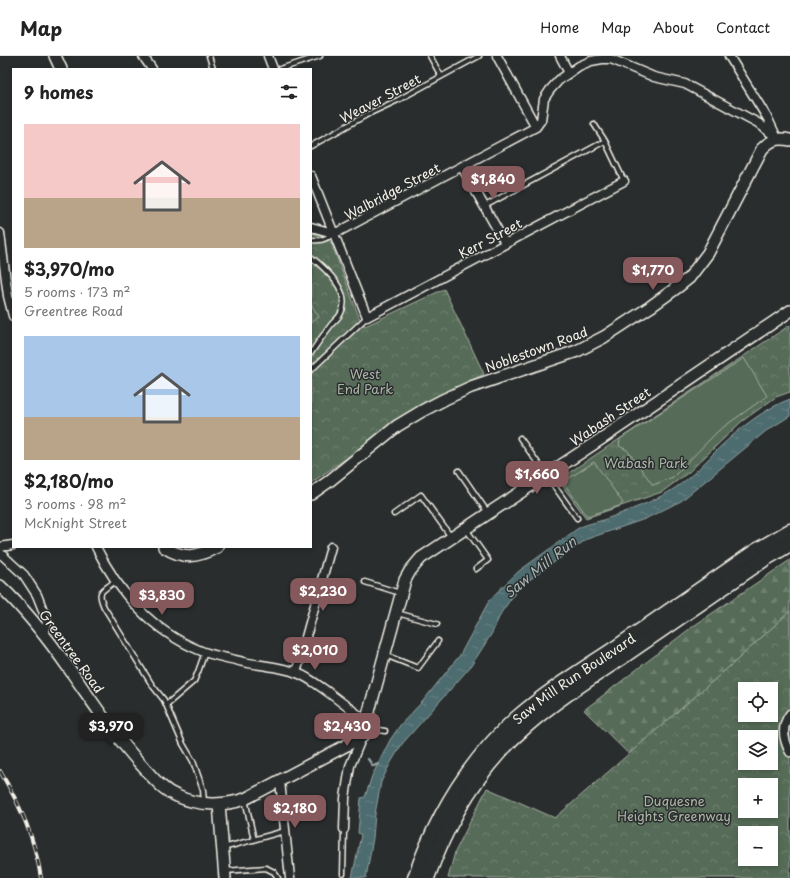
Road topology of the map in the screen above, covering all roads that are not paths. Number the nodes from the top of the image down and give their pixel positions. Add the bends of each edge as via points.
1 (55, 56) edge
2 (143, 56) edge
3 (209, 56) edge
4 (268, 56) edge
5 (320, 56) edge
6 (430, 56) edge
7 (479, 56) edge
8 (497, 56) edge
9 (560, 56) edge
10 (729, 56) edge
11 (61, 68) edge
12 (151, 68) edge
13 (213, 68) edge
14 (273, 68) edge
15 (283, 68) edge
16 (569, 73) junction
17 (441, 76) junction
18 (594, 124) dead end
19 (536, 127) junction
20 (777, 138) junction
21 (790, 140) edge
22 (605, 141) junction
23 (312, 145) edge
24 (462, 167) junction
25 (312, 179) edge
26 (624, 181) joint
27 (485, 206) junction
28 (312, 227) edge
29 (333, 232) junction
30 (0, 233) edge
31 (312, 240) edge
32 (505, 243) junction
33 (312, 258) edge
34 (790, 311) edge
35 (12, 312) edge
36 (367, 317) junction
37 (312, 352) edge
38 (312, 369) edge
39 (520, 438) dead end
40 (459, 472) dead end
41 (546, 475) junction
42 (312, 493) edge
43 (488, 513) junction
44 (394, 514) dead end
45 (577, 518) dead end
46 (465, 528) junction
47 (790, 531) edge
48 (452, 537) junction
49 (790, 544) edge
50 (12, 545) edge
51 (0, 547) edge
52 (331, 547) dead end
53 (97, 548) edge
54 (165, 548) edge
55 (215, 548) edge
56 (0, 553) edge
57 (476, 569) dead end
58 (115, 581) junction
59 (365, 582) dead end
60 (0, 586) edge
61 (402, 594) junction
62 (397, 612) junction
63 (437, 624) dead end
64 (42, 632) junction
65 (438, 641) dead end
66 (205, 652) junction
67 (385, 655) junction
68 (296, 672) junction
69 (166, 706) junction
70 (790, 714) edge
71 (364, 729) junction
72 (385, 731) dead end
73 (790, 752) edge
74 (280, 781) junction
75 (245, 800) junction
76 (204, 803) junction
77 (219, 804) junction
78 (344, 829) joint
79 (285, 831) junction
80 (254, 840) junction
81 (223, 848) junction
82 (225, 874) edge
83 (342, 874) dead end
84 (278, 878) edge
85 (290, 878) edge
86 (415, 878) edge
87 (427, 878) edge

1 - 11 main road
2 - 12 street
3 - 13 lane
4 - 14 street
5 - 15 lane
6 - 17 lane
7 - 17 lane, Weaver Street
8 - 19 street
9 - 16 street
10 - 20 street
16 - 19 street via 544,99 541,120
16 - 20 street via 591,61 611,59 654,77 685,84 758,123
17 - 23 lane, Weaver Street
18 - 22 lane
19 - 24 street, Walbridge Street
20 - 21 main road
20 - 42 main road, Noblestown Road via 768,143 755,160 708,253 689,278 679,286 604,337 577,351 445,398 397,426
22 - 26 lane
22 - 27 lane
24 - 27 street
24 - 29 street, Walbridge Street via 340,231
25 - 29 street
26 - 32 street, Kerr Street
27 - 32 street
28 - 29 street, Walbridge Street
29 - 31 lane via 326,239
29 - 36 street
30 - 35 street
32 - 36 street, Kerr Street
33 - 37 lane via 330,274 340,288 344,306
34 - 41 main road, Wabash Street
36 - 38 lane
39 - 41 lane
40 - 43 lane
41 - 43 main road, Wabash Street
41 - 45 lane
43 - 46 main road, Wabash Street
44 - 48 lane via 421,495
46 - 48 main road, Wabash Street
46 - 57 lane via 488,560
47 - 86 highway, Saw Mill Run Boulevard via 756,551 557,688 508,727 486,749 448,802
48 - 61 main road, Wabash Street via 421,558 406,580
49 - 87 highway, Saw Mill Run Boulevard via 563,697 510,740 481,774 458,808
50 - 51 street
52 - 68 street
53 - 58 street
54 - 55 main road via 171,552 197,556
56 - 64 street via 24,575 37,595 47,625
58 - 66 street via 139,610 155,624 184,643
58 - 69 lane via 100,593 104,607
59 - 61 lane
60 - 64 main road, Greentree Road
61 - 62 main road, Wabash Street
62 - 63 lane
62 - 67 main road, Wabash Street
64 - 76 main road, Greentree Road via 113,732 161,787 190,801
65 - 67 lane via 418,668
66 - 68 street
66 - 69 lane via 194,681
67 - 71 main road, Wabash Street
68 - 71 street via 311,680
69 - 76 lane via 182,744 193,761 203,790
70 - 73 street via 786,720 783,737
71 - 72 lane
71 - 74 main road, Greentree Road
71 - 78 street, Wabash Street via 350,766
74 - 75 main road, Greentree Road
74 - 79 street
75 - 77 main road, Greentree Road
75 - 80 lane
76 - 77 main road, Greentree Road
77 - 81 main road
78 - 83 lane
79 - 80 lane
79 - 85 street
80 - 81 lane
81 - 82 main road
82 - 84 lane via 266,868 274,872

